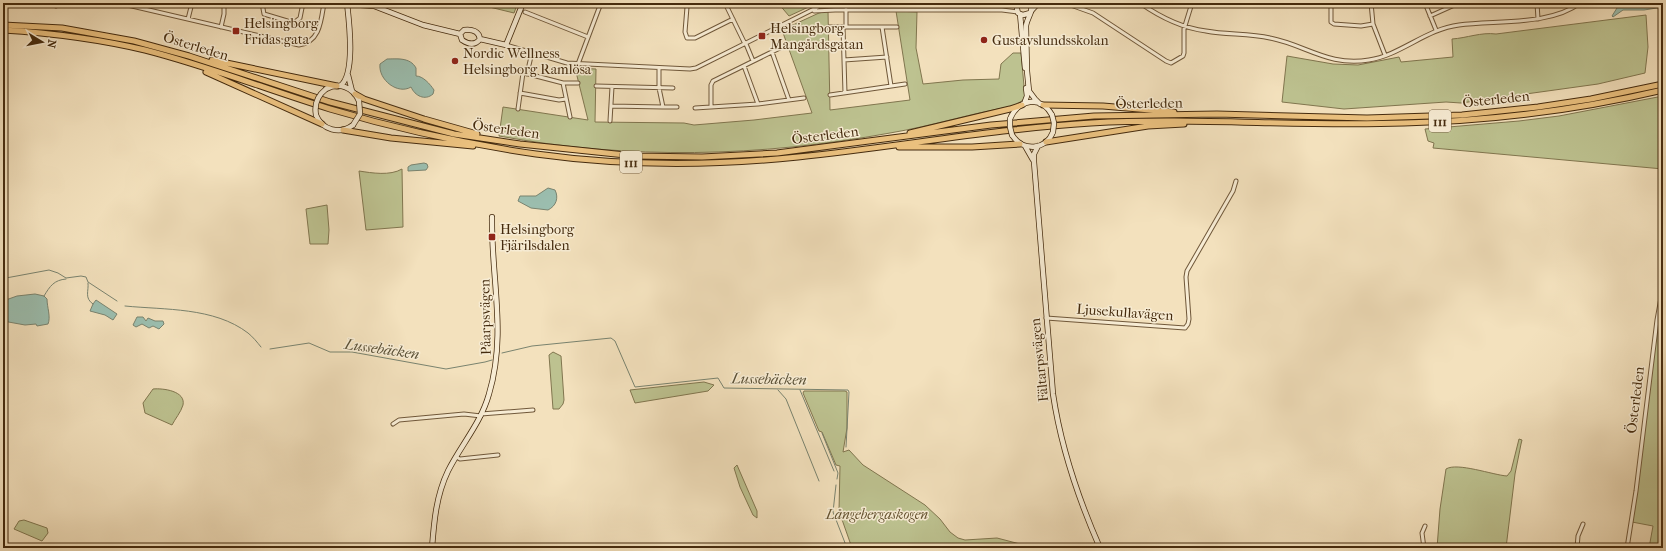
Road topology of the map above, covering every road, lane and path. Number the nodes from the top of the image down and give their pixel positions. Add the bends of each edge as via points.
1 (50, 3) edge
2 (63, 3) edge
3 (120, 3) edge
4 (192, 3) edge
5 (224, 3) edge
6 (262, 3) edge
7 (303, 3) edge
8 (324, 3) edge
9 (347, 3) edge
10 (523, 3) edge
11 (601, 3) edge
12 (700, 3) edge
13 (725, 3) edge
14 (1017, 3) edge
15 (1031, 3) edge
16 (1039, 3) edge
17 (1065, 3) edge
18 (1140, 3) edge
19 (1192, 3) edge
20 (1331, 3) edge
21 (1371, 3) edge
22 (1425, 3) edge
23 (1459, 3) edge
24 (1536, 3) edge
25 (1580, 3) edge
26 (846, 5) junction
27 (846, 10) junction
28 (525, 12) dead end
29 (810, 12) junction
30 (1031, 12) junction
31 (1019, 13) junction
32 (1430, 16) junction
33 (188, 19) junction
34 (733, 19) junction
35 (1538, 19) junction
36 (1373, 24) junction
37 (3, 25) edge
38 (1185, 26) junction
39 (220, 27) junction
40 (828, 27) dead end
41 (845, 27) junction
42 (882, 27) junction
43 (896, 27) dead end
44 (3, 30) edge
45 (1436, 30) junction
46 (460, 34) junction
47 (588, 37) junction
48 (480, 39) junction
49 (745, 44) junction
50 (506, 45) junction
51 (786, 45) dead end
52 (532, 52) junction
53 (772, 52) junction
54 (1385, 55) junction
55 (189, 56) junction
56 (887, 57) junction
57 (844, 60) junction
58 (182, 61) junction
59 (753, 61) junction
60 (578, 64) junction
61 (744, 66) junction
62 (659, 68) junction
63 (509, 69) dead end
64 (348, 72) junction
65 (525, 74) junction
66 (563, 83) junction
67 (578, 84) dead end
68 (905, 84) dead end
69 (1663, 84) edge
70 (338, 86) junction
71 (596, 86) dead end
72 (891, 86) junction
73 (612, 87) junction
74 (659, 88) junction
75 (674, 88) dead end
76 (1663, 90) edge
77 (354, 93) junction
78 (520, 93) junction
79 (845, 93) junction
80 (830, 95) dead end
81 (804, 98) dead end
82 (566, 99) junction
83 (789, 100) junction
84 (758, 104) junction
85 (1023, 104) junction
86 (1041, 104) junction
87 (611, 106) junction
88 (663, 106) junction
89 (677, 106) dead end
90 (711, 107) junction
91 (695, 108) dead end
92 (518, 109) dead end
93 (1198, 114) junction
94 (570, 117) dead end
95 (610, 121) dead end
96 (1214, 121) junction
97 (322, 124) junction
98 (343, 130) junction
99 (886, 139) junction
100 (495, 140) junction
101 (1046, 142) junction
102 (1023, 145) junction
103 (1038, 146) junction
104 (498, 148) junction
105 (876, 148) junction
106 (1034, 162) junction
107 (1236, 181) dead end
108 (492, 217) dead end
109 (1663, 287) edge
110 (1046, 318) junction
111 (533, 410) dead end
112 (481, 415) junction
113 (392, 424) dead end
114 (498, 455) dead end
115 (456, 457) junction
116 (1584, 524) dead end
117 (1425, 526) dead end
118 (432, 548) edge
119 (1100, 548) edge
120 (1424, 548) edge
121 (1577, 548) edge
122 (1627, 548) edge

1 - 2 street via 56,6
3 - 33 street
4 - 33 street
5 - 39 street
6 - 7 street via 264,14 294,23 300,18
8 - 9 street
8 - 39 street via 317,33 312,41 304,45
9 - 46 street via 374,6 423,25
9 - 64 street via 350,46
10 - 50 street
11 - 47 street
12 - 34 street via 687,7 687,38 695,38
13 - 34 street
14 - 26 street
14 - 31 street
15 - 30 street
16 - 30 street
17 - 38 street via 1093,13 1170,63 1184,54
18 - 38 street
19 - 38 street
20 - 36 street via 1331,22 1334,24
21 - 36 street
22 - 32 street
23 - 32 street
24 - 35 street
25 - 35 street via 1558,15
26 - 27 street
26 - 29 street via 820,6
27 - 29 street
27 - 31 street via 1002,10
27 - 41 street
28 - 47 street
29 - 49 street
30 - 31 street
30 - 86 street via 1026,26 1028,84 1032,95
31 - 85 street via 1027,92
32 - 45 street
33 - 39 street
34 - 49 street
35 - 45 street via 1458,25
36 - 54 street
37 - 55 main road, Österleden / 111 via 87,31
38 - 54 street via 1207,32 1270,38 1295,45 1322,57 1339,60 1367,60
40 - 41 street
41 - 42 street
41 - 57 street
42 - 43 street
42 - 56 street
44 - 58 main road, Österleden / 111 via 94,40
45 - 54 street
46 - 48 street via 464,30 472,30 477,32
46 - 48 street via 462,40 470,44
47 - 60 street
48 - 50 street
49 - 59 street
49 - 62 street via 696,68
50 - 52 street
51 - 53 street
52 - 60 street
52 - 65 street
53 - 59 street
53 - 83 street
55 - 70 main road
55 - 100 main road, Österleden / 111 via 364,112 454,134
56 - 57 street
56 - 72 street
57 - 79 street
58 - 97 main road
58 - 104 main road, Österleden / 111 via 363,118
59 - 61 street
60 - 62 street
61 - 84 street
61 - 90 street via 713,81
62 - 74 street
63 - 65 street
64 - 70 street via 344,82
64 - 77 street
65 - 66 street
65 - 78 street
66 - 67 street
66 - 82 street
68 - 72 street
69 - 93 main road, Österleden / 111 via 1591,99 1462,115 1367,118
70 - 77 street via 348,88
70 - 97 street, bridge via 326,90 317,99 316,115
71 - 73 street
72 - 79 street
73 - 74 street
73 - 87 street
74 - 75 street
74 - 88 street
76 - 96 main road, Österleden / 111 via 1558,110 1404,124
77 - 98 street, bridge via 359,101 360,114 353,125
77 - 100 main road via 364,99 424,119
78 - 82 street
78 - 92 street
79 - 80 street
81 - 83 street
82 - 94 street
83 - 84 street
84 - 90 street
85 - 86 street
85 - 99 main road
85 - 102 street, bridge via 1016,108 1010,119 1012,135
86 - 93 main road via 1110,106
86 - 101 street, bridge via 1052,115 1054,123 1053,132
87 - 88 street
87 - 95 street
88 - 89 street
90 - 91 street
93 - 99 main road, Österleden / 111 via 1094,116
96 - 101 main road via 1148,126
96 - 105 main road, Österleden / 111 via 1063,125
97 - 98 street via 333,130
98 - 104 main road via 391,138
99 - 100 main road, Österleden / 111 via 777,153 664,157 600,154
101 - 103 street
102 - 103 street
102 - 105 main road
102 - 106 street, Fältarpsvägen
103 - 106 street, Fältarpsvägen
104 - 105 main road, Österleden / 111 via 579,159 700,163 775,159
106 - 110 street, Fältarpsvägen
107 - 110 street, Ljusekullavägen via 1233,191 1187,271 1187,327
108 - 112 street, Påarpsvägen via 499,338 489,396
109 - 122 street, Österleden
110 - 119 street, Fältarpsvägen via 1051,381 1058,425 1077,493
111 - 112 street
112 - 113 street via 464,414 399,420
112 - 115 street, Påarpsvägen
114 - 115 street via 460,459
115 - 118 street, Påarpsvägen via 439,495
116 - 121 street via 1578,536
117 - 120 street via 1422,533

